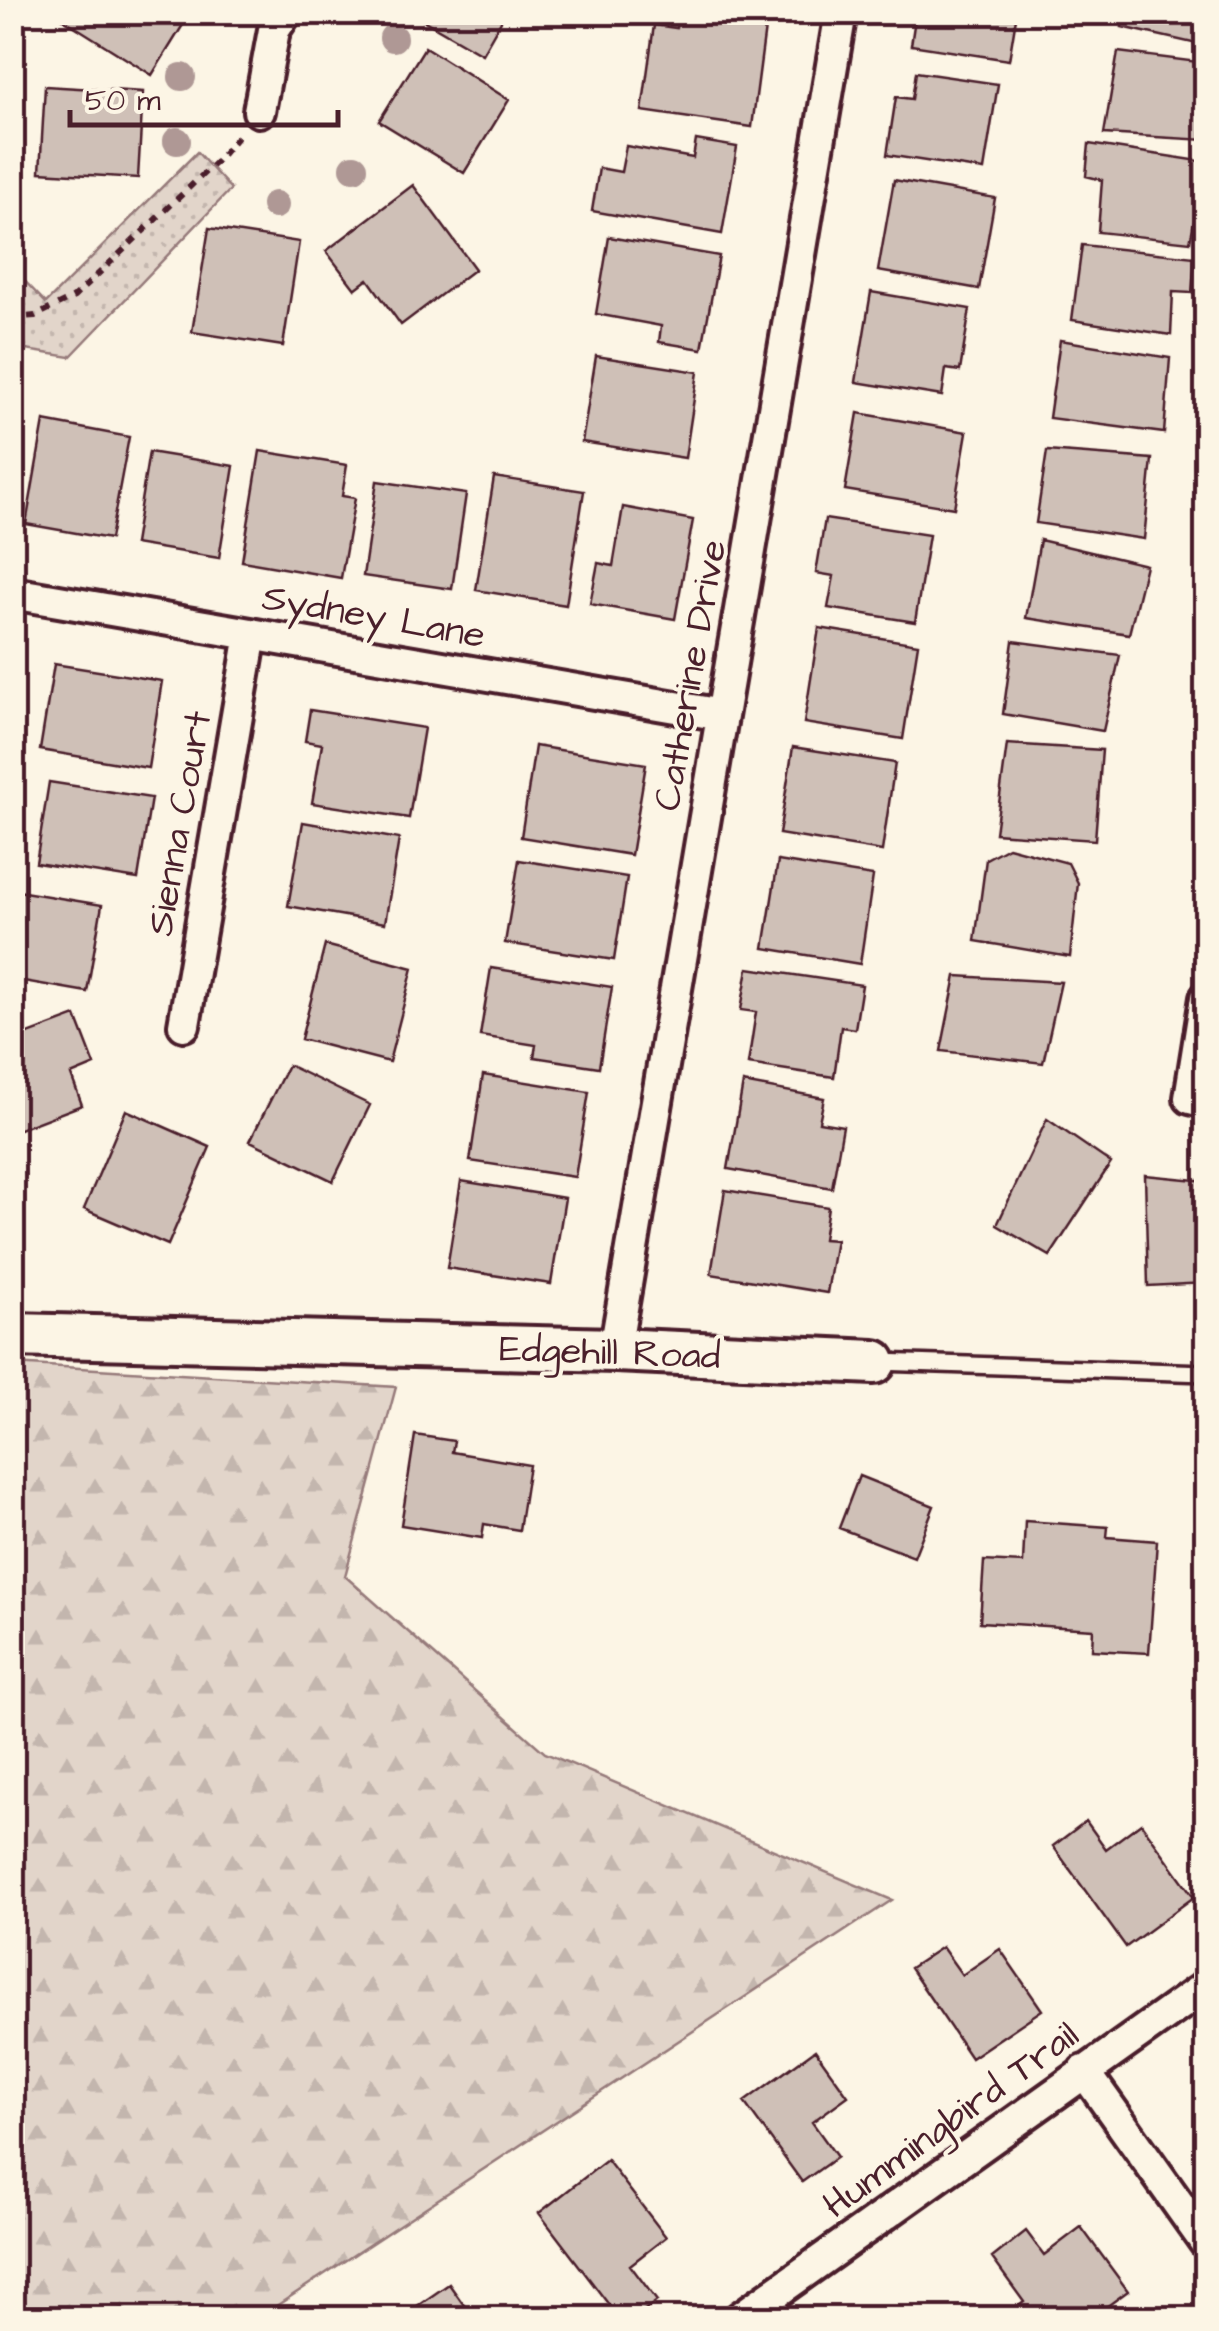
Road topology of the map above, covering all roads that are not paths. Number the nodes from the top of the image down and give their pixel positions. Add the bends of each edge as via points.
1 (286, 12) edge
2 (841, 12) edge
3 (259, 111) road end
4 (12, 593) edge
5 (251, 634) junction
6 (722, 715) junction
7 (1206, 998) edge
8 (184, 1025) dead end
9 (1198, 1100) edge
10 (12, 1335) edge
11 (615, 1350) junction
12 (874, 1362) joint
13 (1206, 1372) edge
14 (1206, 1986) edge
15 (1084, 2071) junction
16 (1206, 2243) edge
17 (740, 2318) edge

1 - 3 street via 274,30
2 - 6 street, Catherine Drive
4 - 5 street, Sydney Lane
5 - 6 street, Sydney Lane
5 - 8 street, Sienna Court
6 - 11 street, Catherine Drive
7 - 9 street
10 - 11 street, Edgehill Road
11 - 12 street, Edgehill Road
12 - 13 lane, Edgehill Road
14 - 15 street, Hummingbird Trail
15 - 16 street
15 - 17 street, Hummingbird Trail

